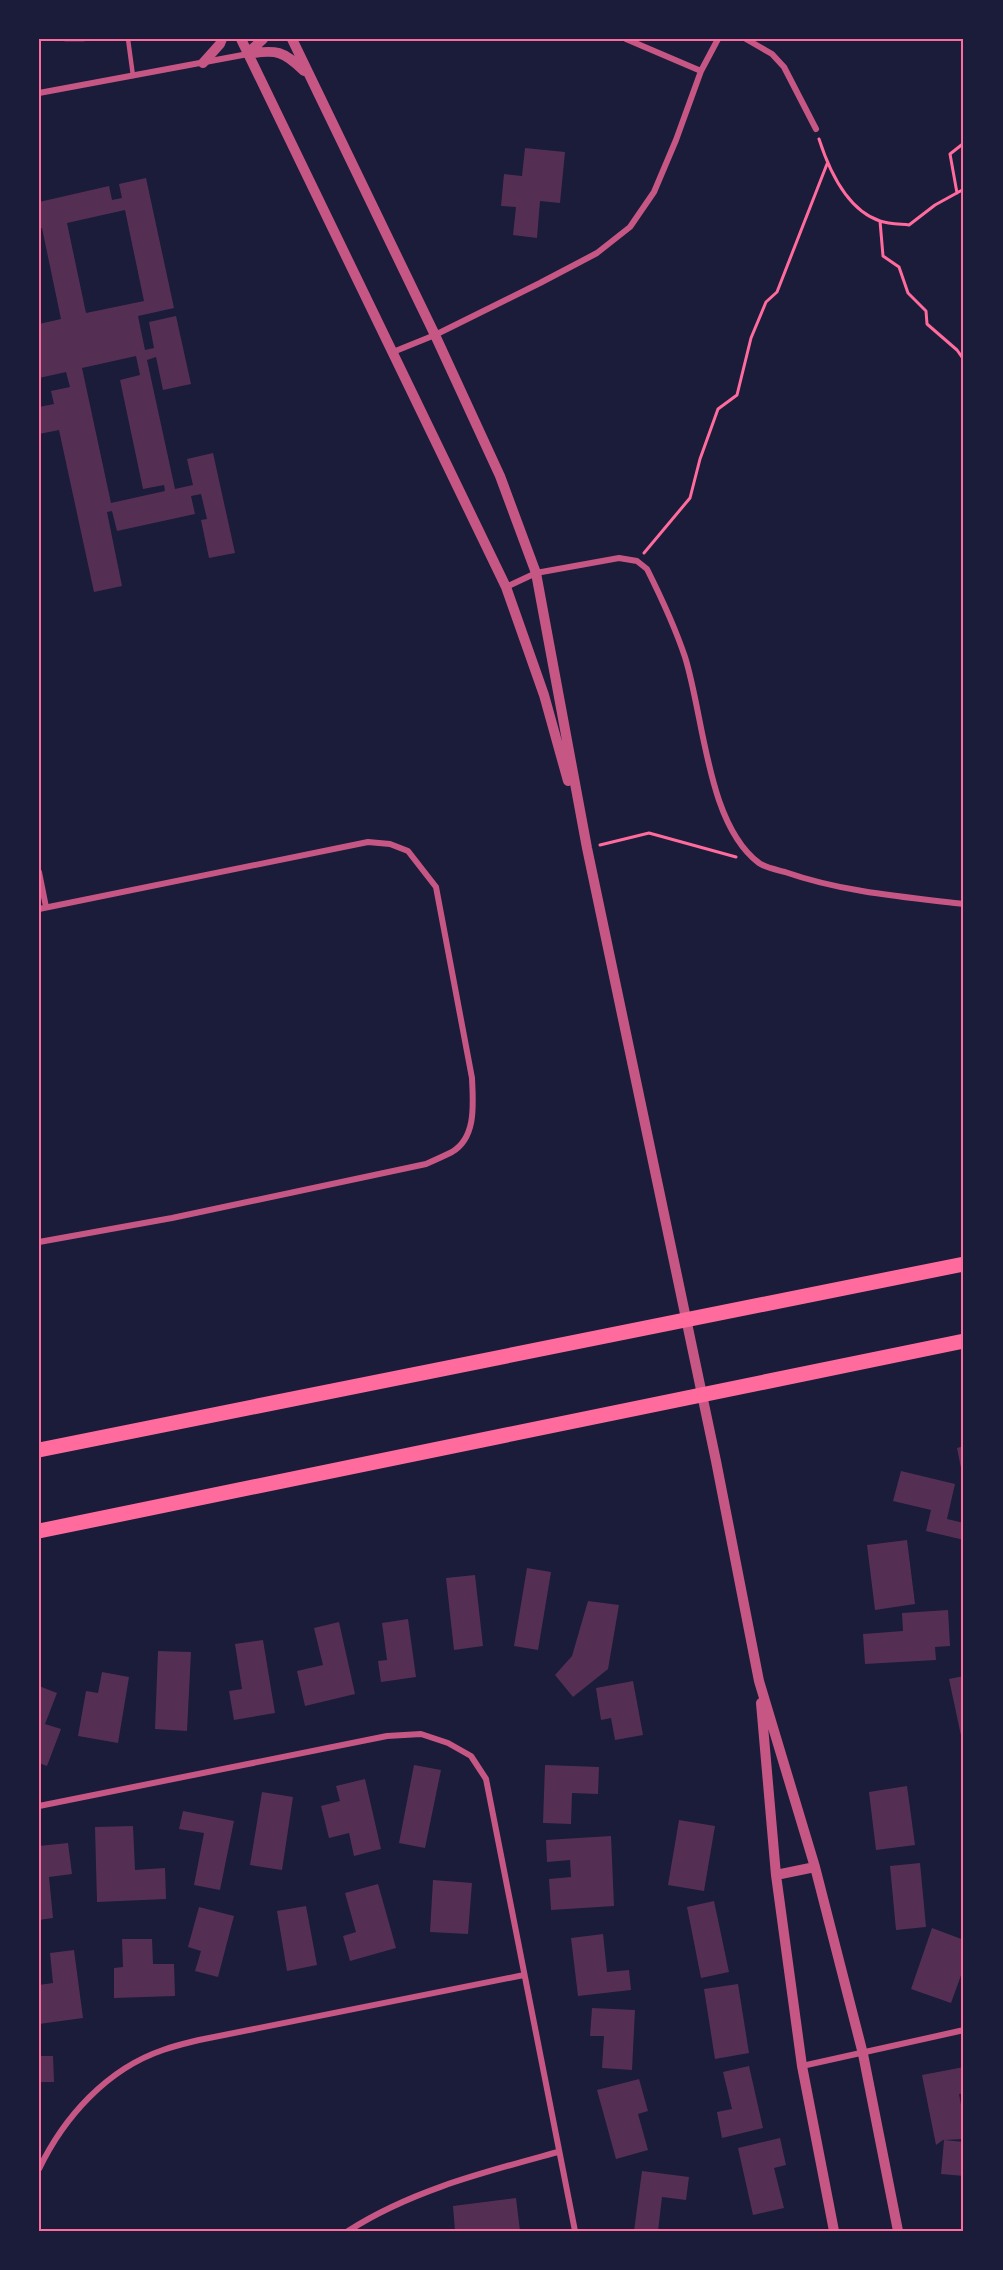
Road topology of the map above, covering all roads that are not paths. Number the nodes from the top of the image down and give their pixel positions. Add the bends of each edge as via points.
1 (65, 39) edge
2 (84, 39) edge
3 (128, 39) edge
4 (222, 39) edge
5 (241, 39) edge
6 (263, 39) edge
7 (292, 39) edge
8 (626, 39) edge
9 (718, 39) edge
10 (746, 39) edge
11 (248, 54) junction
12 (203, 63) junction
13 (701, 71) junction
14 (134, 76) junction
15 (310, 77) junction
16 (39, 93) edge
17 (816, 129) road end
18 (435, 335) junction
19 (393, 352) junction
20 (536, 573) junction
21 (506, 587) junction
22 (587, 848) junction
23 (39, 872) edge
24 (964, 904) edge
25 (43, 908) edge
26 (39, 1242) edge
27 (964, 1264) edge
28 (964, 1341) edge
29 (39, 1450) edge
30 (39, 1532) edge
31 (759, 1682) junction
32 (39, 1806) edge
33 (815, 1867) junction
34 (776, 1875) junction
35 (524, 1975) junction
36 (964, 2030) edge
37 (863, 2054) junction
38 (802, 2066) junction
39 (558, 2152) junction
40 (39, 2169) edge
41 (348, 2231) edge
42 (575, 2231) edge
43 (834, 2231) edge
44 (898, 2231) edge

1 - 2 lane
3 - 14 lane
4 - 12 street
5 - 11 street
6 - 11 street
7 - 15 street
8 - 13 street
9 - 13 street
10 - 17 street via 772,54 784,67
11 - 12 street
11 - 15 street via 272,51 288,56
11 - 19 street
12 - 14 street
13 - 18 street via 654,192 630,227 597,253
14 - 16 street
15 - 18 street
18 - 19 street
18 - 20 street via 500,476
19 - 21 street
20 - 21 street
20 - 22 street
20 - 24 street via 620,558 638,561 647,569 685,657 717,796 731,832 760,864 801,878 867,892
21 - 22 street via 544,694
22 - 31 street
23 - 25 street
25 - 26 street via 368,842 408,851 436,887 472,1078 473,1110 468,1135 454,1151 426,1164
27 - 29 highway
28 - 30 highway
31 - 33 street
31 - 34 street
32 - 35 street via 387,1736 421,1734 447,1743 471,1756 486,1779
33 - 34 street
33 - 37 street
34 - 38 street
35 - 39 street
35 - 40 street via 162,2050 129,2066 82,2104 53,2141
36 - 37 street
37 - 38 street
37 - 44 street
38 - 43 street
39 - 41 street via 457,2179 410,2197
39 - 42 street

